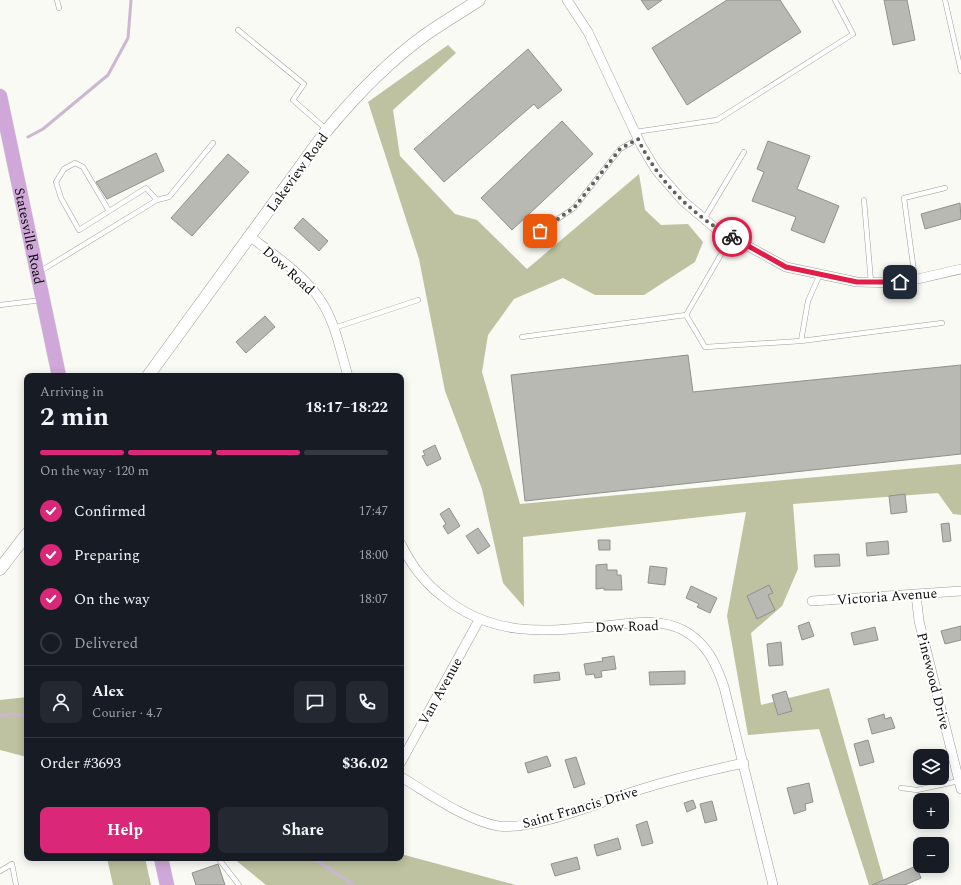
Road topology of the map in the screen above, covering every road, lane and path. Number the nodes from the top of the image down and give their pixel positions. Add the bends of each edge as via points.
1 (57, 0) edge
2 (479, 0) edge
3 (567, 0) edge
4 (835, 0) edge
5 (945, 0) edge
6 (58, 8) dead end
7 (238, 30) dead end
8 (961, 71) edge
9 (0, 96) edge
10 (327, 130) junction
11 (636, 136) junction
12 (213, 143) dead end
13 (744, 152) dead end
14 (945, 188) dead end
15 (157, 200) junction
16 (864, 200) dead end
17 (109, 211) junction
18 (704, 219) junction
19 (540, 231) dead end
20 (249, 236) junction
21 (730, 237) junction
22 (961, 268) edge
23 (37, 273) junction
24 (820, 274) junction
25 (915, 279) junction
26 (871, 282) junction
27 (43, 300) junction
28 (418, 300) dead end
29 (0, 305) edge
30 (686, 316) junction
31 (942, 323) dead end
32 (334, 328) junction
33 (522, 336) dead end
34 (801, 341) junction
35 (58, 373) edge
36 (150, 373) edge
37 (347, 373) edge
38 (24, 538) edge
39 (404, 549) edge
40 (0, 569) edge
41 (961, 591) edge
42 (916, 595) junction
43 (812, 601) dead end
44 (479, 620) junction
45 (404, 757) edge
46 (744, 763) junction
47 (404, 779) edge
48 (960, 785) edge
49 (901, 788) dead end
50 (162, 861) edge
51 (220, 861) edge
52 (0, 871) edge
53 (16, 885) edge
54 (167, 885) edge
55 (239, 885) edge
56 (773, 885) edge

1 - 6 lane
2 - 10 main road, Lakeview Road via 425,35 375,76
3 - 11 street via 588,32
4 - 11 lane via 853,34 717,120
5 - 8 lane
7 - 10 lane via 304,84 293,100
9 - 23 main road, Statesville Road
10 - 20 main road, Lakeview Road
11 - 18 street via 661,175 683,201
11 - 19 lane via 620,149 574,208
12 - 15 lane via 169,197
13 - 18 lane
14 - 25 lane via 904,198
15 - 17 lane via 146,188
15 - 23 lane
16 - 26 lane
17 - 17 lane via 79,230 61,198 56,182 64,169 75,163 83,166
18 - 21 street
20 - 32 street, Dow Road via 312,288 320,298
20 - 36 main road, Lakeview Road
21 - 24 street via 786,267
21 - 30 lane
22 - 25 street
23 - 27 main road, Statesville Road
24 - 26 street via 857,282
24 - 34 lane via 808,301
25 - 26 street
27 - 29 lane
27 - 35 main road, Statesville Road
28 - 32 lane
30 - 33 lane
30 - 34 lane via 705,347
31 - 34 lane
32 - 37 street, Dow Road
38 - 40 main road
39 - 44 street, Dow Road via 424,580 450,603
41 - 42 street, Victoria Avenue
42 - 43 street, Victoria Avenue
42 - 48 street, Pinewood Drive via 919,621
44 - 45 street, Van Avenue
44 - 46 street, Dow Road via 515,629 535,630 649,622 683,630 701,644 717,667
46 - 47 street, Saint Francis Drive via 669,781 538,822 512,826 499,826 478,819 453,808
46 - 56 street, Dow Road
48 - 49 lane via 917,790
50 - 54 main road
51 - 55 lane
52 - 53 lane via 12,864

